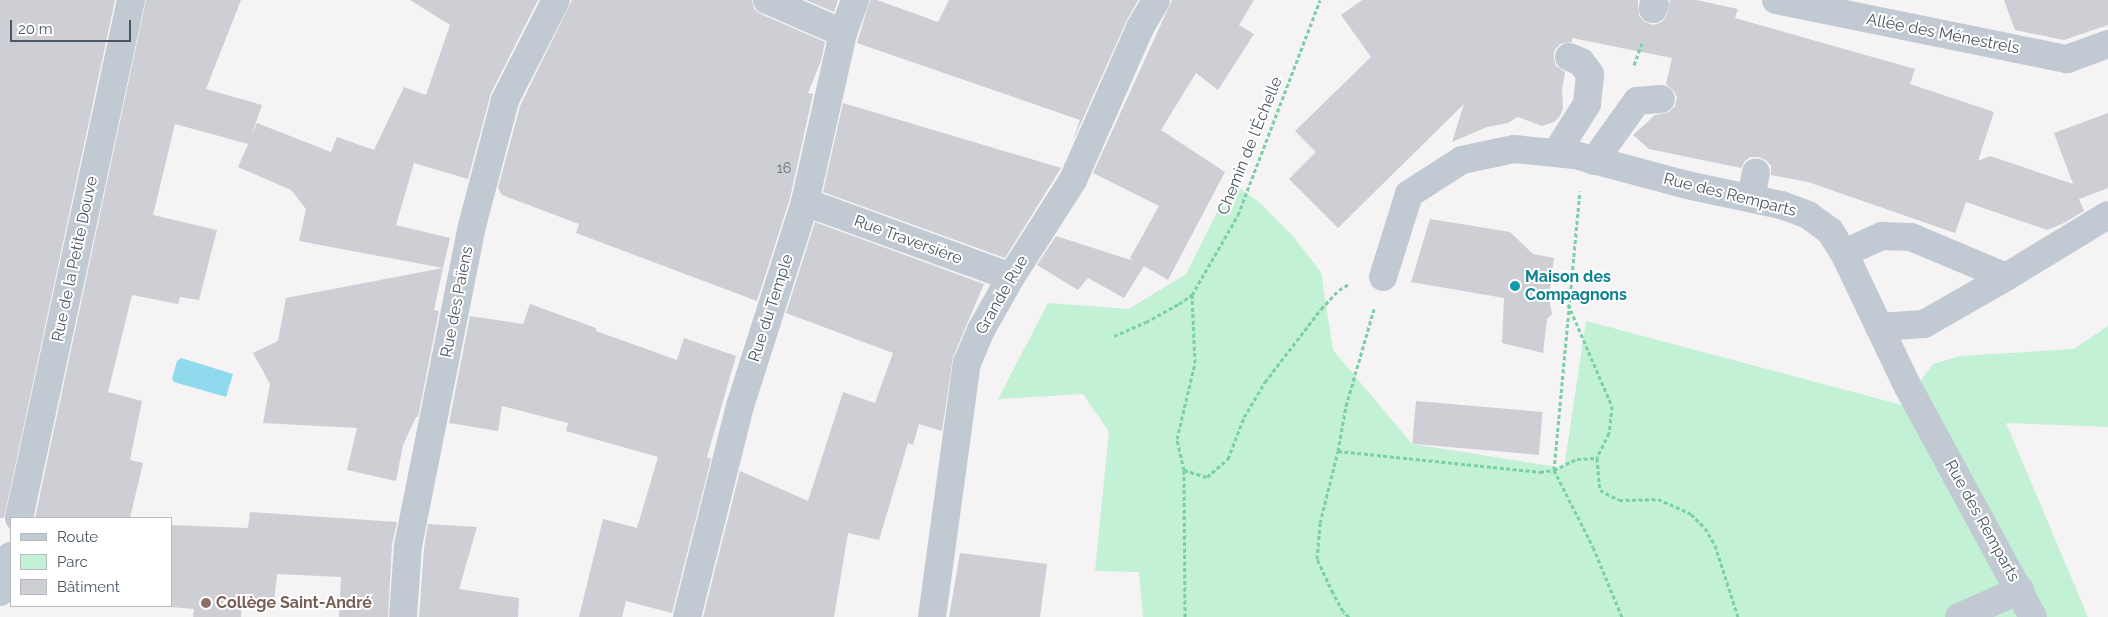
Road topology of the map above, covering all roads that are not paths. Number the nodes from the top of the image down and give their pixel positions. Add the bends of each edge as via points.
1 (131, 0) edge
2 (556, 0) edge
3 (767, 0) edge
4 (855, 0) edge
5 (1156, 0) edge
6 (1776, 0) edge
7 (843, 33) junction
8 (2108, 44) edge
9 (1569, 57) dead end
10 (1661, 99) dead end
11 (1556, 153) junction
12 (1589, 159) junction
13 (805, 202) junction
14 (2108, 215) edge
15 (1844, 253) junction
16 (1011, 277) junction
17 (1384, 277) road end
18 (2006, 277) junction
19 (1879, 327) junction
20 (19, 517) edge
21 (10, 561) edge
22 (2020, 590) junction
23 (0, 592) edge
24 (404, 617) edge
25 (687, 617) edge
26 (932, 617) edge
27 (1959, 617) edge
28 (2033, 617) edge

1 - 20 street, Rue de la Petite Douve
2 - 24 street, Rue des Païens via 505,100 472,226 408,546
3 - 7 street
4 - 7 street, Rue du Temple
5 - 16 street, Grande Rue via 1140,28 1072,180
6 - 8 street, Allée des Ménestrels via 2068,59
7 - 13 street, Rue du Temple
9 - 11 street via 1581,62 1590,74 1587,104
10 - 12 street via 1637,101
11 - 12 street, Rue des Remparts
11 - 17 street, Rue des Remparts via 1514,149 1462,160 1409,194
12 - 15 street, Rue des Remparts via 1687,185 1754,185 1781,205 1808,215 1830,231
13 - 16 street, Rue Traversière
13 - 25 street, Rue du Temple via 740,406
14 - 18 street
15 - 18 street via 1882,236 1911,237
15 - 19 street, Rue des Remparts
16 - 26 street, Grande Rue via 981,330 967,364
18 - 19 street via 1924,324
19 - 22 street, Rue des Remparts via 1907,385
21 - 23 street via 4,588
22 - 27 street
22 - 28 street, Rue des Remparts

